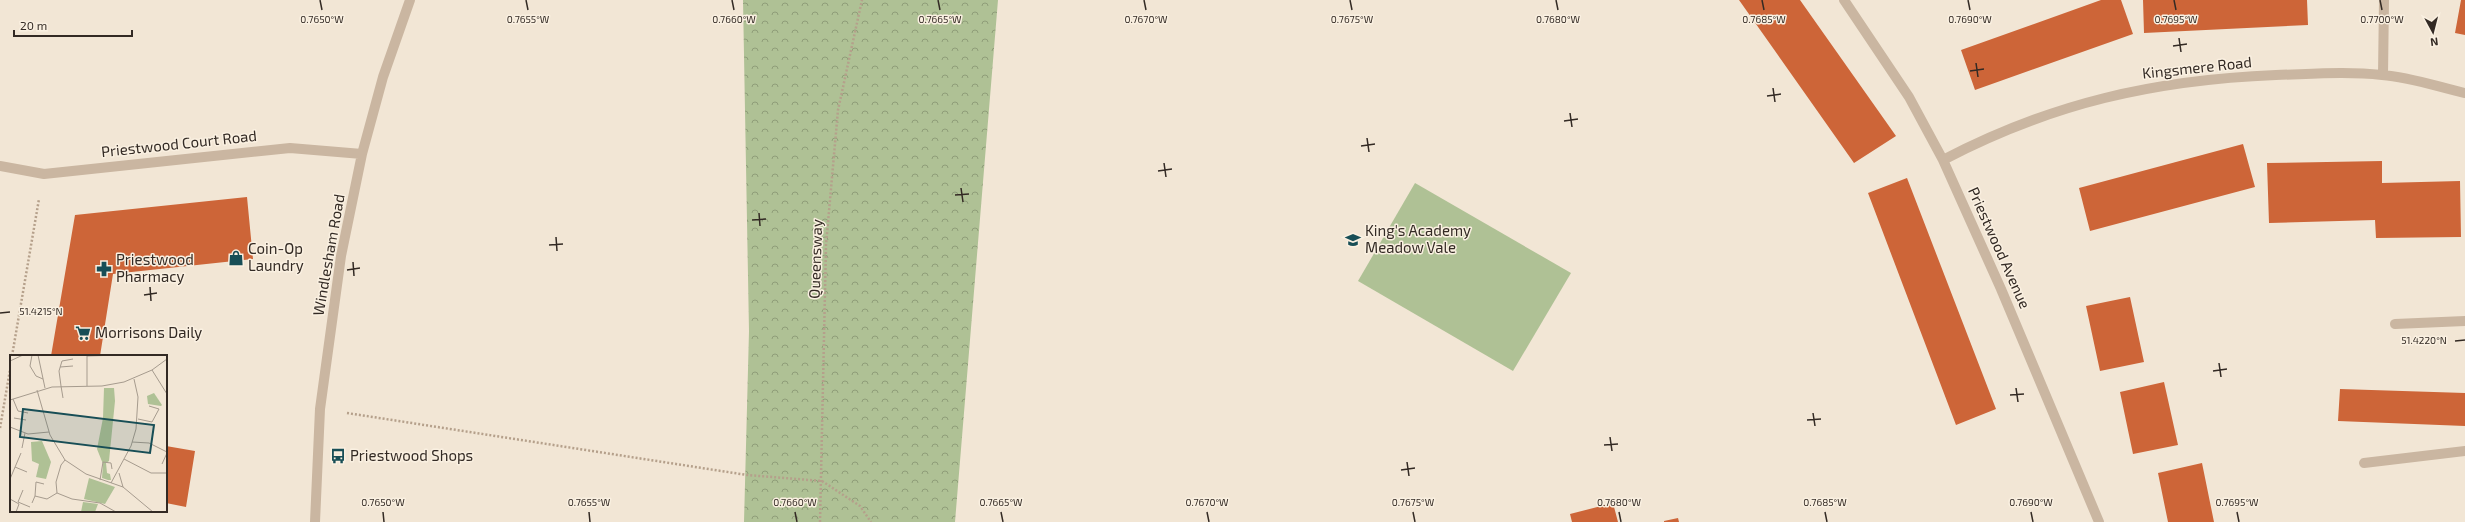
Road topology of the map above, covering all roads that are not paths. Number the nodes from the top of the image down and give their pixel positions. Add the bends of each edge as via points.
1 (410, 0) edge
2 (1844, 0) edge
3 (2384, 0) edge
4 (2383, 75) junction
5 (2465, 93) edge
6 (362, 154) junction
7 (1943, 160) junction
8 (0, 166) edge
9 (2465, 321) edge
10 (2395, 324) dead end
11 (2465, 451) edge
12 (2364, 463) dead end
13 (316, 522) edge
14 (2099, 522) edge

1 - 6 street, Windlesham Road via 383,77
2 - 7 street, Priestwood Avenue via 1910,97
3 - 4 street
4 - 5 street, Kingsmere Road
4 - 7 street, Kingsmere Road via 2322,73 2215,78 2145,88 2074,105 2014,125
6 - 8 street, Priestwood Court Road via 290,148 44,174
6 - 13 street, Windlesham Road via 341,256 320,409
7 - 14 street, Priestwood Avenue via 2001,289
9 - 10 street
11 - 12 street

